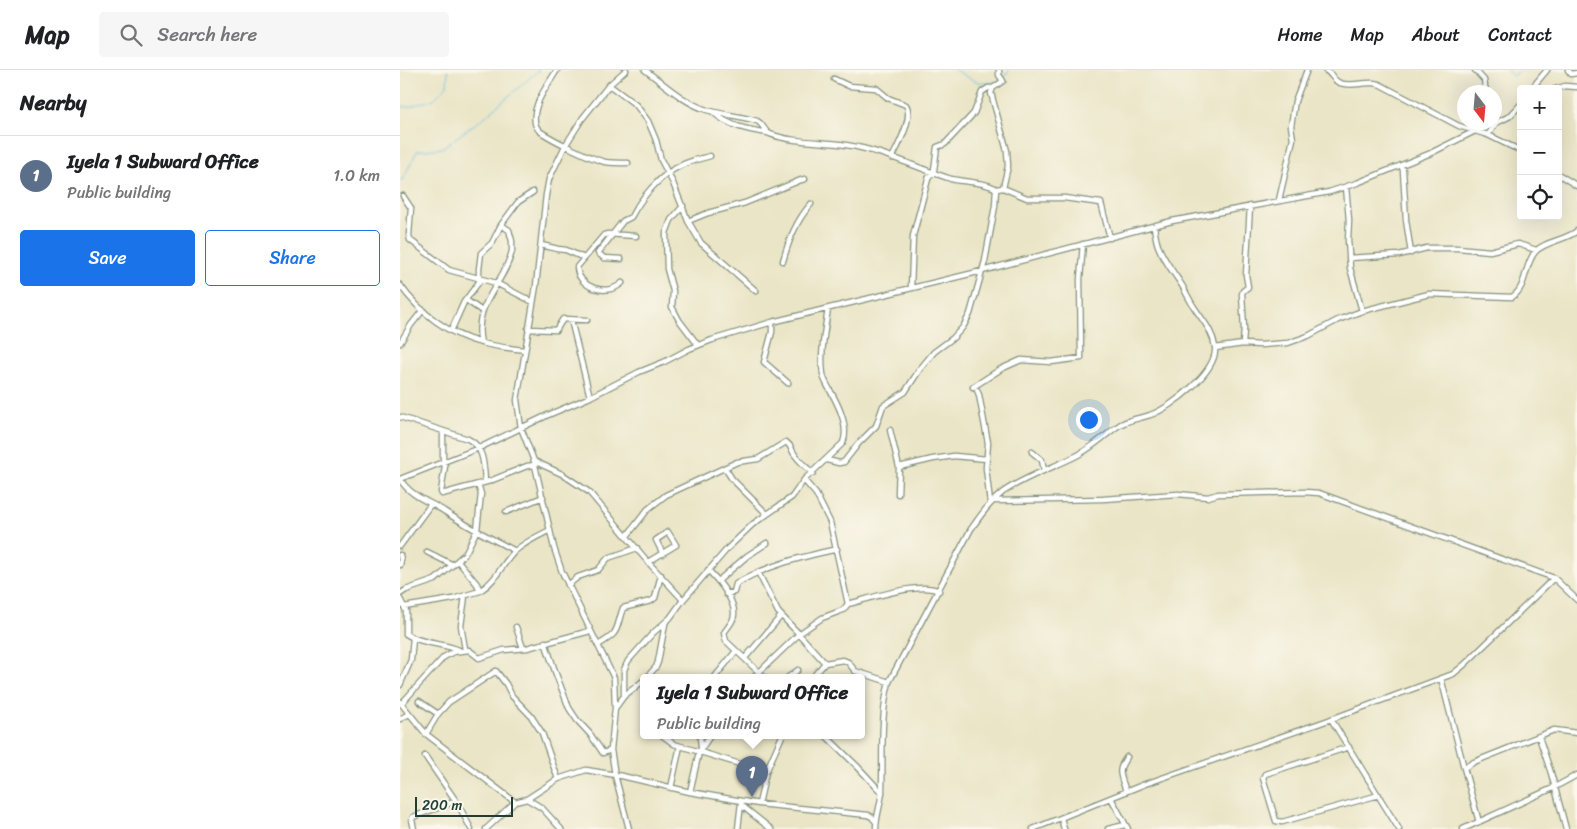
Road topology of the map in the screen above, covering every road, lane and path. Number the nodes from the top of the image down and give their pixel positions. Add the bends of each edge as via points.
1 (557, 70) edge
2 (626, 70) edge
3 (645, 70) edge
4 (998, 70) edge
5 (1307, 70) edge
6 (1325, 70) edge
7 (1474, 70) edge
8 (1547, 70) edge
9 (1568, 70) edge
10 (1577, 73) edge
11 (834, 79) dead end
12 (609, 85) junction
13 (1485, 85) edge
14 (1534, 85) edge
15 (1562, 87) edge
16 (1577, 87) edge
17 (993, 88) junction
18 (1517, 108) edge
19 (712, 111) junction
20 (1475, 131) junction
21 (769, 133) junction
22 (1488, 134) junction
23 (565, 146) junction
24 (1517, 149) edge
25 (710, 156) dead end
26 (892, 158) junction
27 (628, 163) dead end
28 (1401, 165) junction
29 (669, 173) junction
30 (932, 173) junction
31 (1560, 175) edge
32 (805, 179) dead end
33 (1577, 186) edge
34 (1346, 187) junction
35 (1003, 188) junction
36 (996, 189) junction
37 (533, 192) dead end
38 (403, 196) dead end
39 (1279, 200) junction
40 (811, 204) dead end
41 (683, 206) junction
42 (1250, 206) junction
43 (688, 220) junction
44 (501, 225) junction
45 (1154, 226) junction
46 (1577, 231) edge
47 (612, 234) junction
48 (636, 236) dead end
49 (1110, 238) junction
50 (541, 244) junction
51 (1083, 244) junction
52 (1536, 250) junction
53 (1411, 252) junction
54 (584, 258) junction
55 (1349, 258) junction
56 (620, 259) dead end
57 (783, 261) dead end
58 (982, 271) junction
59 (480, 278) junction
60 (496, 283) junction
61 (622, 283) dead end
62 (400, 285) edge
63 (911, 288) junction
64 (756, 291) dead end
65 (466, 300) junction
66 (533, 302) junction
67 (828, 309) junction
68 (423, 310) junction
69 (482, 311) junction
70 (1362, 311) junction
71 (570, 320) junction
72 (587, 320) dead end
73 (772, 322) junction
74 (528, 329) junction
75 (452, 330) junction
76 (400, 343) edge
77 (481, 344) junction
78 (1243, 344) junction
79 (698, 346) junction
80 (1215, 348) junction
81 (524, 350) junction
82 (788, 383) dead end
83 (590, 397) junction
84 (400, 417) edge
85 (521, 428) junction
86 (890, 430) dead end
87 (443, 431) junction
88 (479, 448) junction
89 (1032, 452) dead end
90 (987, 459) junction
91 (827, 460) junction
92 (443, 462) junction
93 (535, 463) junction
94 (899, 467) junction
95 (725, 468) junction
96 (1044, 470) junction
97 (814, 473) junction
98 (400, 479) edge
99 (804, 480) junction
100 (485, 482) junction
101 (478, 484) junction
102 (898, 494) dead end
103 (543, 497) junction
104 (991, 502) junction
105 (431, 504) junction
106 (506, 512) dead end
107 (767, 514) junction
108 (477, 530) junction
109 (550, 530) junction
110 (627, 536) junction
111 (767, 543) dead end
112 (400, 546) edge
113 (637, 548) junction
114 (837, 549) junction
115 (515, 551) junction
116 (427, 552) dead end
117 (663, 554) junction
118 (400, 555) edge
119 (458, 561) junction
120 (648, 562) junction
121 (453, 564) junction
122 (400, 565) edge
123 (708, 570) junction
124 (758, 572) junction
125 (661, 575) junction
126 (1554, 578) junction
127 (718, 581) junction
128 (568, 584) junction
129 (480, 590) junction
130 (938, 591) junction
131 (400, 594) edge
132 (726, 594) junction
133 (465, 596) junction
134 (400, 599) edge
135 (683, 600) junction
136 (1577, 600) edge
137 (848, 604) junction
138 (404, 607) junction
139 (781, 616) junction
140 (665, 624) junction
141 (516, 627) dead end
142 (590, 631) junction
143 (799, 634) junction
144 (413, 638) junction
145 (545, 642) junction
146 (598, 645) junction
147 (523, 648) junction
148 (459, 650) junction
149 (465, 650) junction
150 (736, 651) junction
151 (745, 658) junction
152 (824, 663) junction
153 (798, 670) dead end
154 (758, 673) joint
155 (649, 674) edge
156 (717, 674) edge
157 (793, 674) edge
158 (816, 674) edge
159 (865, 674) edge
160 (865, 674) edge
161 (1441, 678) junction
162 (890, 682) junction
163 (640, 684) edge
164 (400, 685) edge
165 (624, 696) junction
166 (419, 701) dead end
167 (401, 703) edge
168 (616, 708) junction
169 (409, 714) junction
170 (438, 714) junction
171 (400, 719) edge
172 (1331, 719) junction
173 (1577, 733) edge
174 (426, 734) junction
175 (1538, 737) junction
176 (666, 739) edge
177 (700, 739) edge
178 (708, 739) edge
179 (781, 739) edge
180 (829, 739) edge
181 (680, 746) junction
182 (1349, 747) junction
183 (611, 750) junction
184 (700, 750) junction
185 (425, 756) dead end
186 (1126, 757) dead end
187 (1464, 768) junction
188 (766, 772) junction
189 (615, 775) junction
190 (1577, 775) edge
191 (558, 779) junction
192 (670, 788) junction
193 (1554, 788) junction
194 (1126, 791) junction
195 (690, 792) junction
196 (882, 793) junction
197 (1379, 796) junction
198 (1111, 798) junction
199 (527, 799) junction
200 (456, 801) junction
201 (515, 802) junction
202 (741, 803) junction
203 (758, 804) junction
204 (1061, 818) junction
205 (876, 822) junction
206 (1478, 822) junction
207 (1126, 827) edge
208 (414, 829) edge
209 (472, 829) edge
210 (486, 829) edge
211 (561, 829) edge
212 (629, 829) edge
213 (738, 829) edge
214 (771, 829) edge
215 (876, 829) edge
216 (1033, 829) edge
217 (1064, 829) edge
218 (1108, 829) edge
219 (1399, 829) edge
220 (1463, 829) edge
221 (1566, 829) edge

1 - 23 street via 539,100 536,124 540,132
2 - 12 street
3 - 19 street via 675,93
4 - 17 street via 1003,81
5 - 39 street via 1296,101 1291,126 1293,137
6 - 20 street via 1342,84 1379,84 1459,126
7 - 13 street
8 - 14 street
9 - 10 street via 1572,74
11 - 26 street via 848,86 876,88 906,105 909,110 905,128
12 - 23 street
12 - 29 street via 636,105 648,121 661,160
15 - 16 street
17 - 30 street via 982,92 974,114 945,144 938,146
17 - 35 street via 992,99 1008,154
18 - 22 street via 1496,123
19 - 21 street via 732,125
19 - 21 street via 757,121
20 - 22 street
20 - 28 street
21 - 26 street via 809,142 846,145
22 - 24 street
23 - 27 street via 603,161
23 - 50 street via 547,187
25 - 29 street via 684,164
26 - 30 street
28 - 34 street
28 - 53 street
29 - 41 street
29 - 47 street via 638,205 632,217 623,221
30 - 36 street
30 - 63 street via 913,236
31 - 33 street
32 - 43 street via 745,203
34 - 39 street
34 - 55 street
35 - 36 street
35 - 49 street via 1027,198 1102,203
36 - 58 street
37 - 44 street via 518,202
38 - 59 street via 411,208 410,240 449,270
39 - 42 street
40 - 57 street via 798,220
41 - 43 street
41 - 79 street via 671,220 666,233 667,269 673,291 672,307
42 - 45 street
42 - 78 street via 1248,287 1242,294
43 - 64 street via 703,246
44 - 59 street via 492,243 481,253
44 - 60 street via 509,230 512,251
45 - 49 street
45 - 80 street via 1161,252 1205,322
46 - 52 street
47 - 48 street
47 - 54 street via 604,235
47 - 56 street via 598,254
49 - 51 street
50 - 54 street
50 - 66 street
51 - 58 street
51 - 90 street via 1081,358 1051,362 1021,360 1001,369 975,388 988,443
52 - 53 street via 1518,244 1490,251 1427,248
52 - 70 street via 1520,290 1512,297 1432,294
53 - 55 street
54 - 61 street via 576,269 585,284 600,290
55 - 70 street
58 - 63 street
58 - 91 street via 963,327 934,352 905,392 883,406 876,426 844,462
59 - 60 street
59 - 65 street
60 - 66 street
60 - 69 street
62 - 68 street
63 - 67 street
65 - 69 street
65 - 75 street
66 - 74 street
67 - 73 street
67 - 91 street via 823,348 824,376 845,431 843,443
68 - 75 street
68 - 76 street
69 - 77 street
70 - 78 street via 1288,343
71 - 72 street
71 - 74 street via 562,320 556,330
71 - 83 street
73 - 79 street
73 - 82 street via 764,362
74 - 81 street
75 - 77 street
77 - 81 street
78 - 80 street
79 - 83 street
80 - 96 street via 1209,366 1190,390 1152,415 1118,426 1090,448
81 - 85 street via 517,395
83 - 85 street
84 - 87 street
85 - 88 street
85 - 93 street
86 - 94 street
87 - 88 street via 473,441
87 - 92 street
88 - 92 street
88 - 100 street
89 - 96 street via 1042,460
90 - 94 street via 954,456
90 - 104 street
91 - 97 street
92 - 98 street
92 - 101 street via 442,494
93 - 100 street
93 - 103 street
93 - 110 street via 589,492
94 - 102 street
95 - 97 street via 737,462 758,459 787,442 793,454
95 - 107 street
95 - 110 street via 666,495 648,509
96 - 104 street
97 - 99 street
98 - 105 street via 412,492
99 - 107 street via 792,497
99 - 114 street via 816,494 830,522
100 - 101 street
101 - 108 street via 481,494
103 - 106 street
103 - 109 street
104 - 126 street via 1314,492
104 - 130 street via 971,529
105 - 108 street
105 - 112 street
107 - 123 street via 740,536
108 - 115 street
108 - 119 street via 468,550
109 - 115 street
109 - 128 street
110 - 113 street
111 - 127 street via 746,556
113 - 120 street
113 - 128 street via 608,558 598,570
114 - 124 street
114 - 137 street
115 - 129 street via 499,573
116 - 121 street
117 - 117 street via 677,544 668,532 656,540
117 - 120 street
118 - 122 street
119 - 121 street
119 - 129 street
120 - 125 street
121 - 131 street via 435,580
123 - 127 street
123 - 135 street
124 - 132 street via 736,584 734,592
124 - 139 street
125 - 135 street
125 - 146 street via 655,598 624,608 615,634
126 - 136 street
126 - 161 street via 1459,670
127 - 132 street
128 - 142 street
129 - 133 street
130 - 137 street via 913,588
130 - 162 street
132 - 150 street via 734,612 724,637
133 - 138 street
133 - 149 street via 461,626
134 - 138 street
135 - 140 street
137 - 143 street via 843,610 822,618
138 - 144 street via 405,631
139 - 143 street
139 - 151 street
140 - 155 street via 658,662
140 - 165 street via 625,666
141 - 147 street
142 - 145 street
142 - 146 street
143 - 152 street
143 - 154 street
144 - 148 street
144 - 164 street via 411,660
145 - 147 street
145 - 183 street via 573,715 603,753
146 - 168 street via 614,678
147 - 149 street via 479,658 472,651
148 - 149 street
148 - 167 street via 448,654
150 - 151 street
150 - 156 street
151 - 154 street
152 - 158 street
152 - 160 street via 843,660 855,671
153 - 157 street
159 - 162 street
161 - 172 street
161 - 187 street
162 - 196 street via 885,702
163 - 165 street
165 - 168 street
166 - 170 street
167 - 169 street
168 - 183 street
169 - 171 street
169 - 174 street
170 - 174 street
170 - 191 street via 450,702 493,672 498,672 512,696 542,733
172 - 182 street
172 - 194 street
173 - 175 street via 1554,730
174 - 201 street
175 - 187 street
175 - 193 street
176 - 181 street
177 - 184 street
178 - 184 street
179 - 188 street
180 - 196 street
181 - 184 street
181 - 192 street
182 - 197 street
182 - 197 street via 1265,774 1263,778 1276,820 1282,822
183 - 189 street
184 - 188 street
184 - 195 street
185 - 200 street
186 - 194 street via 1119,770
187 - 206 street
188 - 203 street
189 - 191 street via 583,770
189 - 192 street
189 - 212 street
190 - 193 street
191 - 199 street
192 - 195 street
193 - 206 street
193 - 221 street
194 - 198 street
195 - 202 street
196 - 205 street
197 - 219 street
198 - 204 street
198 - 207 street
199 - 201 street
199 - 211 street via 542,808
200 - 208 street via 413,817
200 - 209 street
201 - 210 street
202 - 203 street
202 - 213 street
202 - 214 street
203 - 205 street via 868,815
204 - 216 street
204 - 217 street
205 - 215 street
206 - 220 street
207 - 218 street

